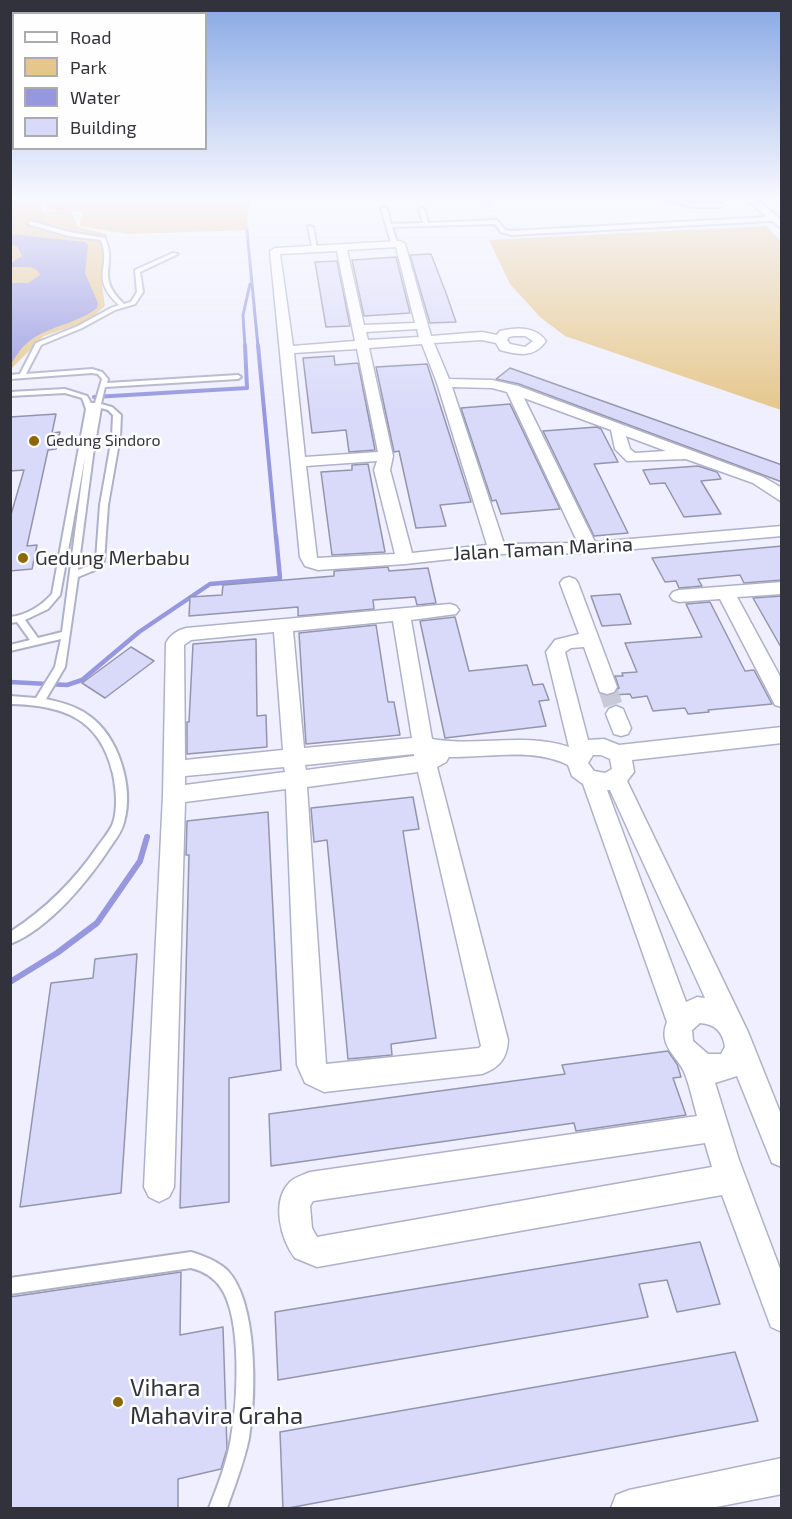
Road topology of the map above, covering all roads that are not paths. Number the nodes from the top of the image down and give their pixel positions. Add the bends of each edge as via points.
1 (105, 270) edge
2 (139, 270) edge
3 (276, 270) edge
4 (347, 270) edge
5 (407, 270) edge
6 (123, 306) junction
7 (425, 333) junction
8 (362, 337) junction
9 (501, 340) dead end
10 (287, 350) junction
11 (22, 376) junction
12 (10, 377) edge
13 (238, 377) dead end
14 (444, 383) junction
15 (513, 389) junction
16 (10, 394) edge
17 (98, 398) junction
18 (617, 426) junction
19 (689, 454) junction
20 (386, 456) junction
21 (298, 462) junction
22 (782, 497) edge
23 (782, 531) edge
24 (589, 548) junction
25 (497, 549) junction
26 (405, 559) junction
27 (73, 576) junction
28 (569, 583) dead end
29 (782, 588) edge
30 (726, 593) junction
31 (679, 596) dead end
32 (450, 610) dead end
33 (401, 614) junction
34 (15, 620) edge
35 (283, 626) junction
36 (66, 634) junction
37 (591, 640) junction
38 (36, 641) junction
39 (10, 648) edge
40 (607, 687) tunnel mouth
41 (10, 700) edge
42 (40, 700) junction
43 (782, 700) edge
44 (782, 735) edge
45 (617, 753) junction
46 (425, 754) junction
47 (579, 756) junction
48 (296, 768) junction
49 (174, 769) junction
50 (592, 780) junction
51 (616, 780) junction
52 (174, 795) junction
53 (10, 939) edge
54 (680, 1021) junction
55 (735, 1036) junction
56 (696, 1063) junction
57 (712, 1128) junction
58 (782, 1153) edge
59 (729, 1179) junction
60 (159, 1187) dead end
61 (10, 1286) edge
62 (782, 1316) edge
63 (782, 1476) edge
64 (218, 1509) edge
65 (629, 1509) edge

1 - 6 lane via 110,295
2 - 6 lane via 138,297
3 - 10 street
4 - 8 street
5 - 7 street
6 - 11 lane via 38,344
7 - 8 street
7 - 9 street
7 - 14 street
8 - 10 street
8 - 20 street
10 - 21 street
11 - 12 lane
11 - 17 lane via 95,372 104,377
13 - 17 lane
14 - 15 street via 492,384
14 - 25 street
15 - 18 street
15 - 24 street
16 - 17 lane via 70,392
17 - 27 lane
17 - 27 lane via 117,415 100,561
17 - 34 lane via 56,595 45,607
18 - 19 street
18 - 19 street via 621,447 632,458
19 - 22 street via 758,480
20 - 21 street
20 - 26 street via 382,470
21 - 26 street, Jalan Taman Marina via 311,562
23 - 24 street, Jalan Taman Marina
24 - 25 street, Jalan Taman Marina
25 - 26 street, Jalan Taman Marina
27 - 36 lane
28 - 37 street
29 - 30 street
30 - 31 street
30 - 43 street
32 - 33 street
33 - 35 street
33 - 46 street
34 - 38 lane
35 - 48 street
35 - 49 street via 186,634 176,640
36 - 38 lane
36 - 42 lane via 60,667
37 - 40 street
37 - 47 street via 563,643 555,652
38 - 39 lane
41 - 42 lane
42 - 53 lane via 78,713 98,731 120,774 121,807 118,824 90,868 59,903
44 - 45 street
45 - 47 street via 590,746
45 - 51 street via 623,762 623,772
46 - 47 street via 539,748
46 - 48 street
46 - 48 street via 495,1040 493,1053 482,1061 324,1078 313,1070
47 - 50 street via 578,768
48 - 49 street
48 - 52 street
49 - 52 street
50 - 51 street
50 - 54 street
51 - 55 street
52 - 60 street
54 - 55 street via 687,1013 709,1011 721,1016
54 - 56 street via 680,1044
55 - 56 street via 736,1058 729,1065 719,1069
55 - 58 street
56 - 57 street
57 - 59 street
57 - 59 street via 310,1187 303,1190 294,1210 301,1239 308,1249 317,1252
59 - 62 street
61 - 64 lane via 191,1260 213,1268 222,1277 238,1306 244,1404 240,1437
63 - 65 street

